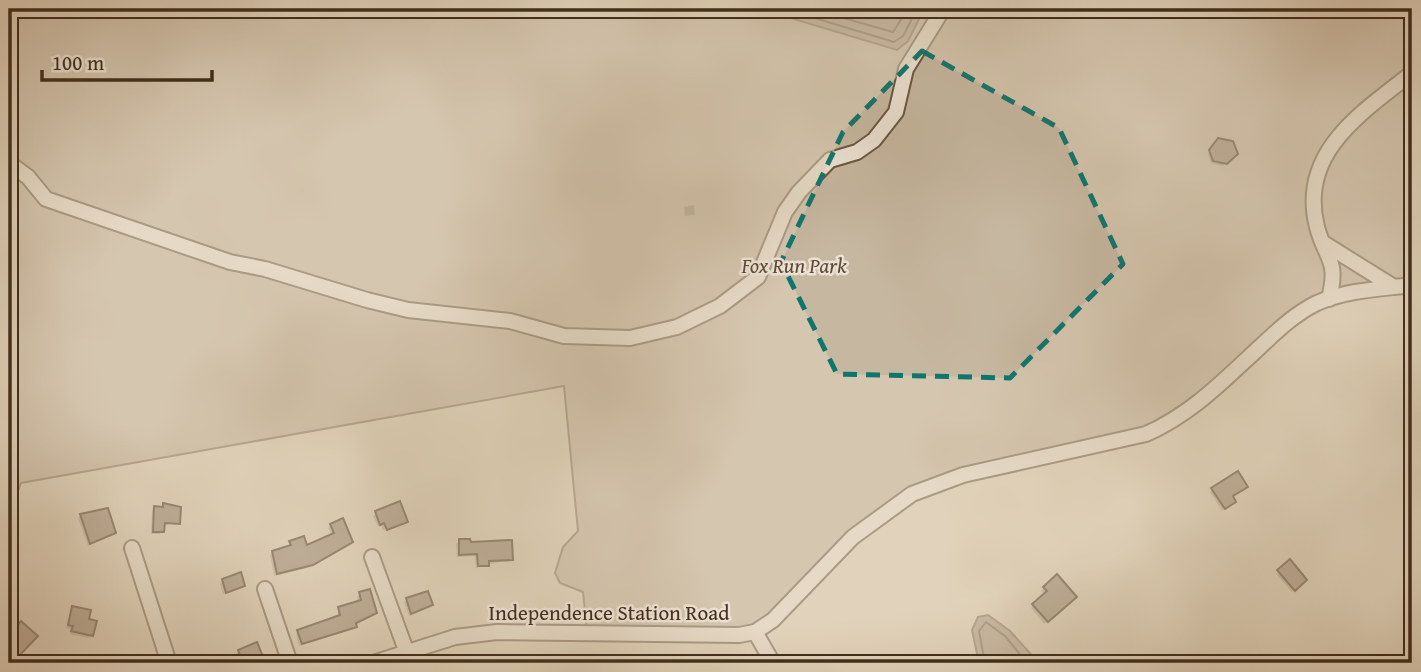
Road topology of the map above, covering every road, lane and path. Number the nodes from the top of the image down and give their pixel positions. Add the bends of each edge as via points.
1 (943, 9) edge
2 (1412, 73) edge
3 (9, 163) edge
4 (1323, 243) junction
5 (1412, 285) edge
6 (1394, 288) junction
7 (1329, 299) junction
8 (132, 548) dead end
9 (372, 557) dead end
10 (265, 589) dead end
11 (755, 632) junction
12 (407, 653) junction
13 (169, 663) edge
14 (290, 663) edge
15 (373, 663) edge
16 (773, 663) edge

1 - 3 street via 906,69 896,113 874,140 857,152 830,160 799,192 785,212 758,277 720,306 677,327 630,338 565,335 510,321 408,310 230,262 46,199
2 - 4 street via 1362,113 1330,147 1313,180 1311,205
4 - 6 street
4 - 7 street via 1334,276
5 - 6 street, Independence Station Road
6 - 7 street, Independence Station Road
7 - 11 street, Independence Station Road via 1297,315 1171,423 1110,444 963,475 912,494 853,537 773,620
8 - 13 street
9 - 12 street
10 - 14 street
11 - 12 street, Independence Station Road via 497,632 455,638
11 - 16 street
12 - 15 street, Independence Station Road

